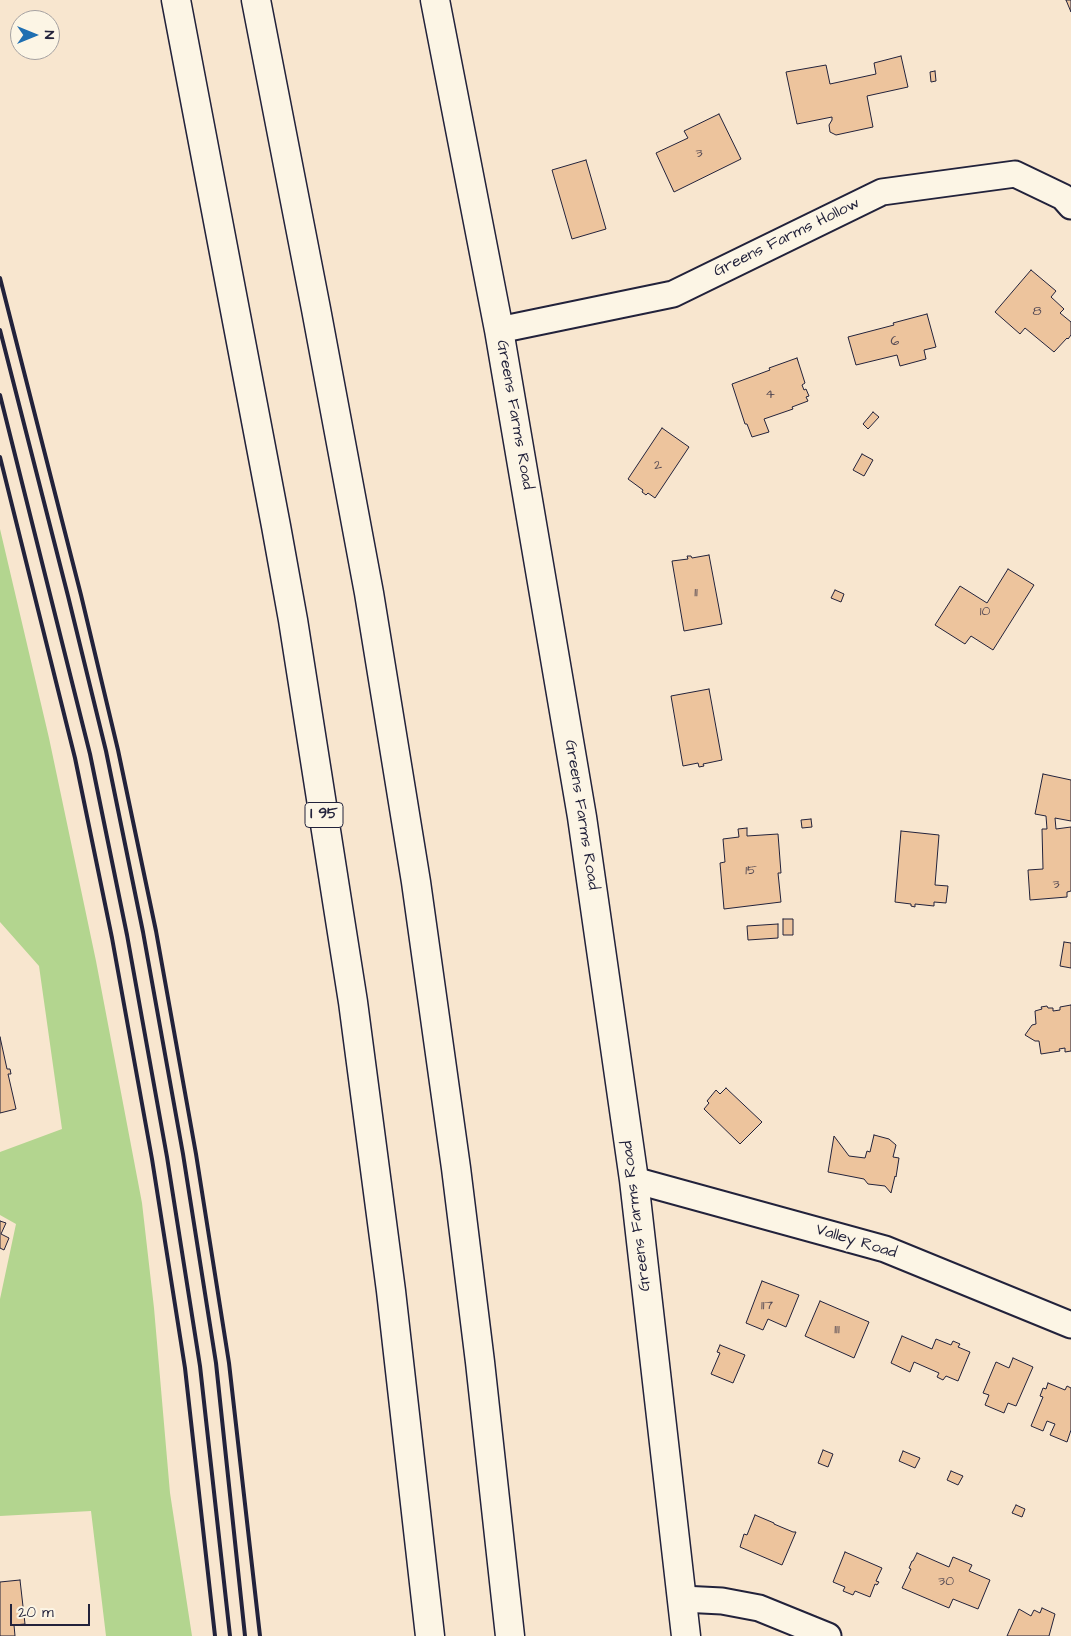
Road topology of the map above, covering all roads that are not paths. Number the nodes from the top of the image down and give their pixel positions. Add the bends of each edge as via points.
1 (176, 0) edge
2 (256, 0) edge
3 (435, 0) edge
4 (1071, 206) edge
5 (499, 330) junction
6 (634, 1180) junction
7 (1071, 1325) edge
8 (682, 1599) junction
9 (430, 1636) edge
10 (510, 1636) edge
11 (686, 1636) edge
12 (828, 1636) edge

1 - 9 main road, I 95 via 278,535 340,917 391,1291
2 - 10 main road via 362,557 416,882 456,1168
3 - 5 main road, Greens Farms Road
4 - 5 street, Greens Farms Hollow via 1063,197 1015,174 882,192 673,294
5 - 6 main road, Greens Farms Road via 582,817
6 - 7 street, Valley Road via 885,1248
6 - 8 main road, Greens Farms Road
8 - 11 main road, Greens Farms Road
8 - 12 street via 758,1608

